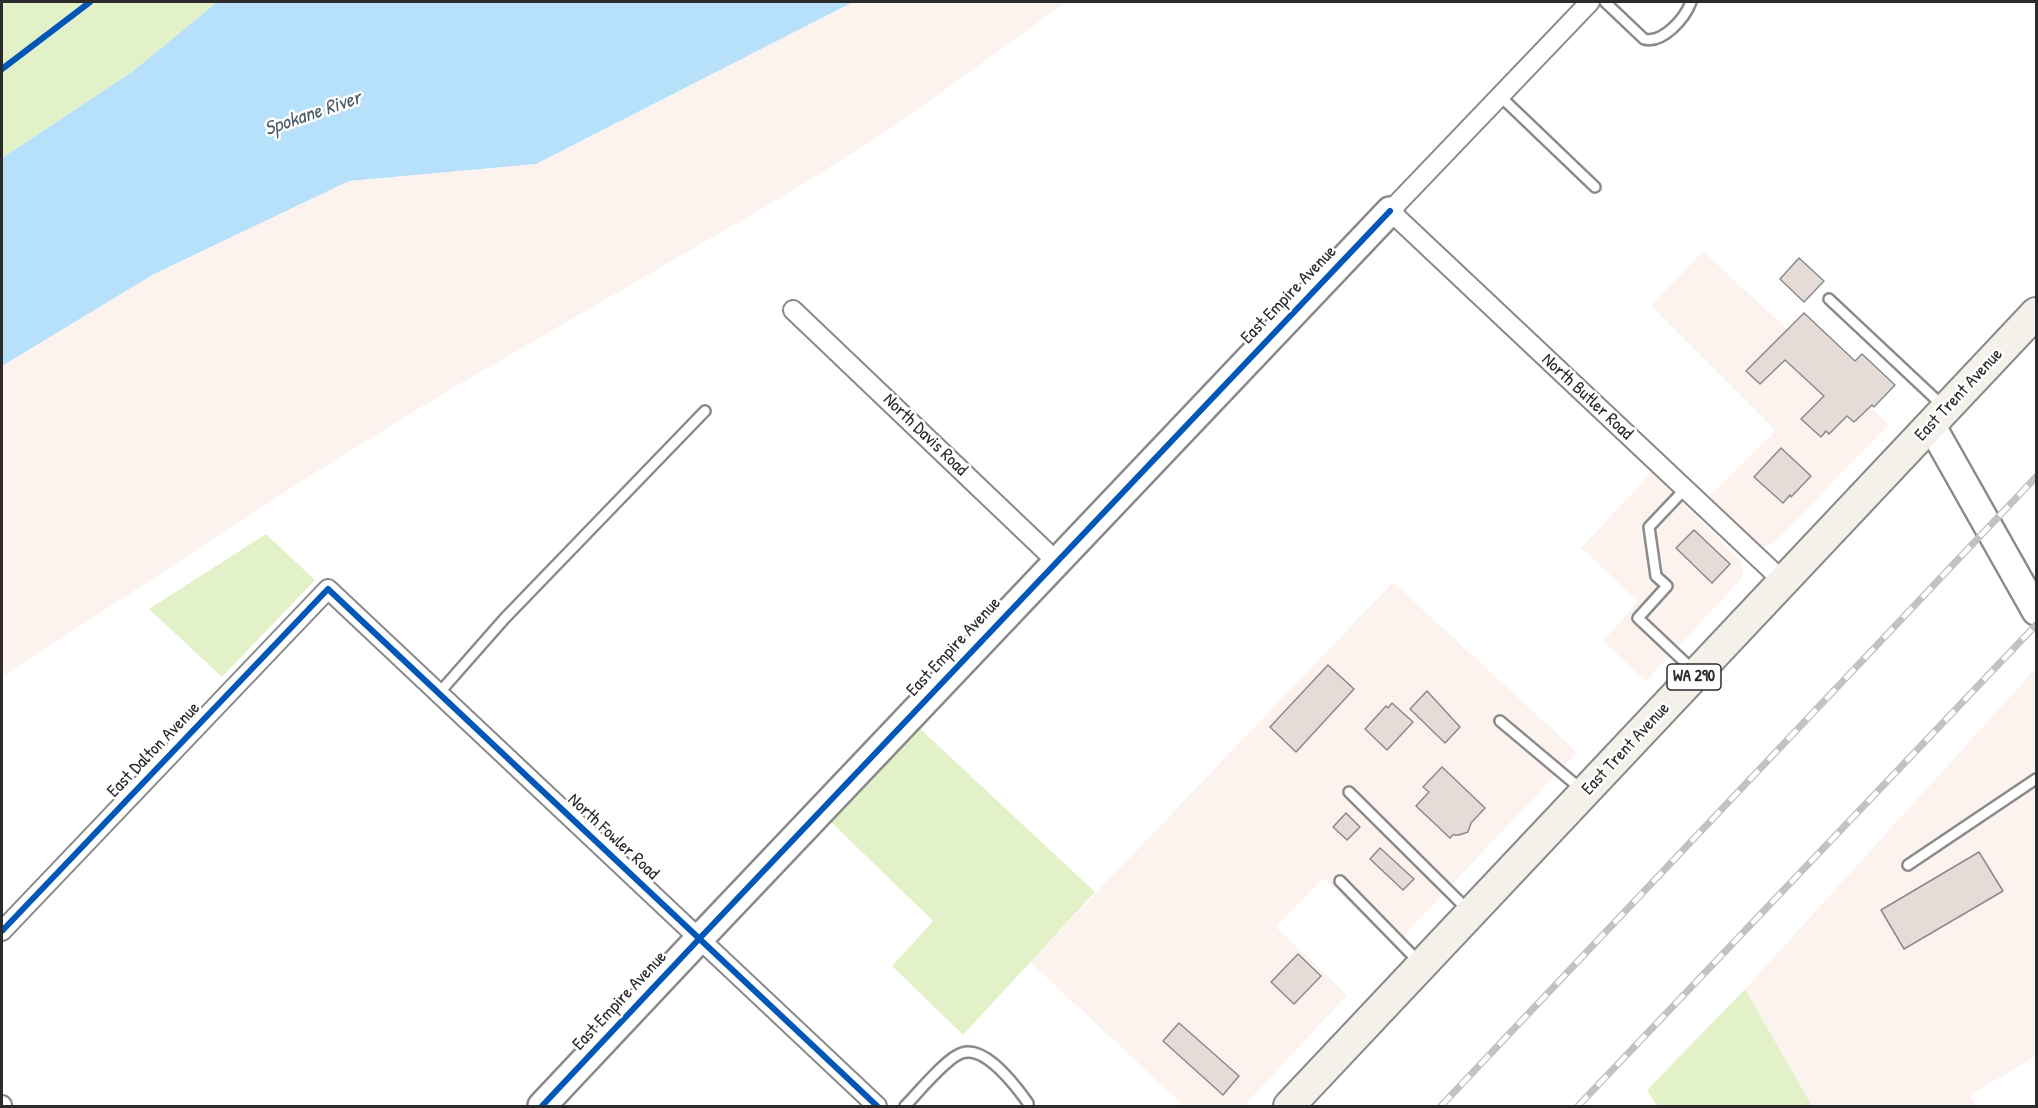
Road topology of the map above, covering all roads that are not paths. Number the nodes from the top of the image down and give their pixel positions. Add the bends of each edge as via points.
1 (1590, 2) edge
2 (1605, 2) edge
3 (1691, 2) edge
4 (1500, 96) junction
5 (1595, 187) dead end
6 (1390, 211) junction
7 (1829, 299) dead end
8 (793, 310) dead end
9 (2037, 313) edge
10 (705, 411) dead end
11 (1938, 417) junction
12 (1685, 489) junction
13 (1056, 561) junction
14 (1784, 582) junction
15 (328, 589) joint
16 (2037, 610) edge
17 (1697, 674) junction
18 (439, 693) junction
19 (1500, 721) dead end
20 (2037, 779) edge
21 (1349, 792) dead end
22 (1585, 792) junction
23 (1908, 865) dead end
24 (1340, 881) dead end
25 (1471, 913) junction
26 (2, 931) edge
27 (699, 939) junction
28 (1422, 964) junction
29 (542, 1107) edge
30 (877, 1107) edge
31 (905, 1107) edge
32 (1028, 1107) edge
33 (1289, 1107) edge

1 - 4 street, East Empire Avenue
2 - 3 lane via 1644,39 1650,40 1661,38 1687,12
4 - 5 lane
4 - 6 street, East Empire Avenue
6 - 12 street, North Butler Road
6 - 13 street, East Empire Avenue
7 - 11 lane
8 - 13 street, North Davis Road
9 - 11 main road, East Trent Avenue / WA 290
10 - 18 lane via 505,618
11 - 14 main road, East Trent Avenue / WA 290
11 - 16 street
12 - 14 street, North Butler Road
12 - 17 lane via 1649,527 1656,576 1667,586 1638,618
13 - 27 street, East Empire Avenue
14 - 17 main road, East Trent Avenue / WA 290
15 - 18 street, North Fowler Road
15 - 26 street, East Dalton Avenue
17 - 22 main road, East Trent Avenue / WA 290
18 - 27 street, North Fowler Road
19 - 22 lane
20 - 23 lane
21 - 25 lane
22 - 25 main road, East Trent Avenue / WA 290
24 - 28 lane
25 - 28 main road, East Trent Avenue / WA 290
27 - 29 street, East Empire Avenue
27 - 30 street, North Fowler Road
28 - 33 main road, East Trent Avenue / WA 290
31 - 32 lane via 951,1059 963,1052 977,1053 993,1063 1016,1085

